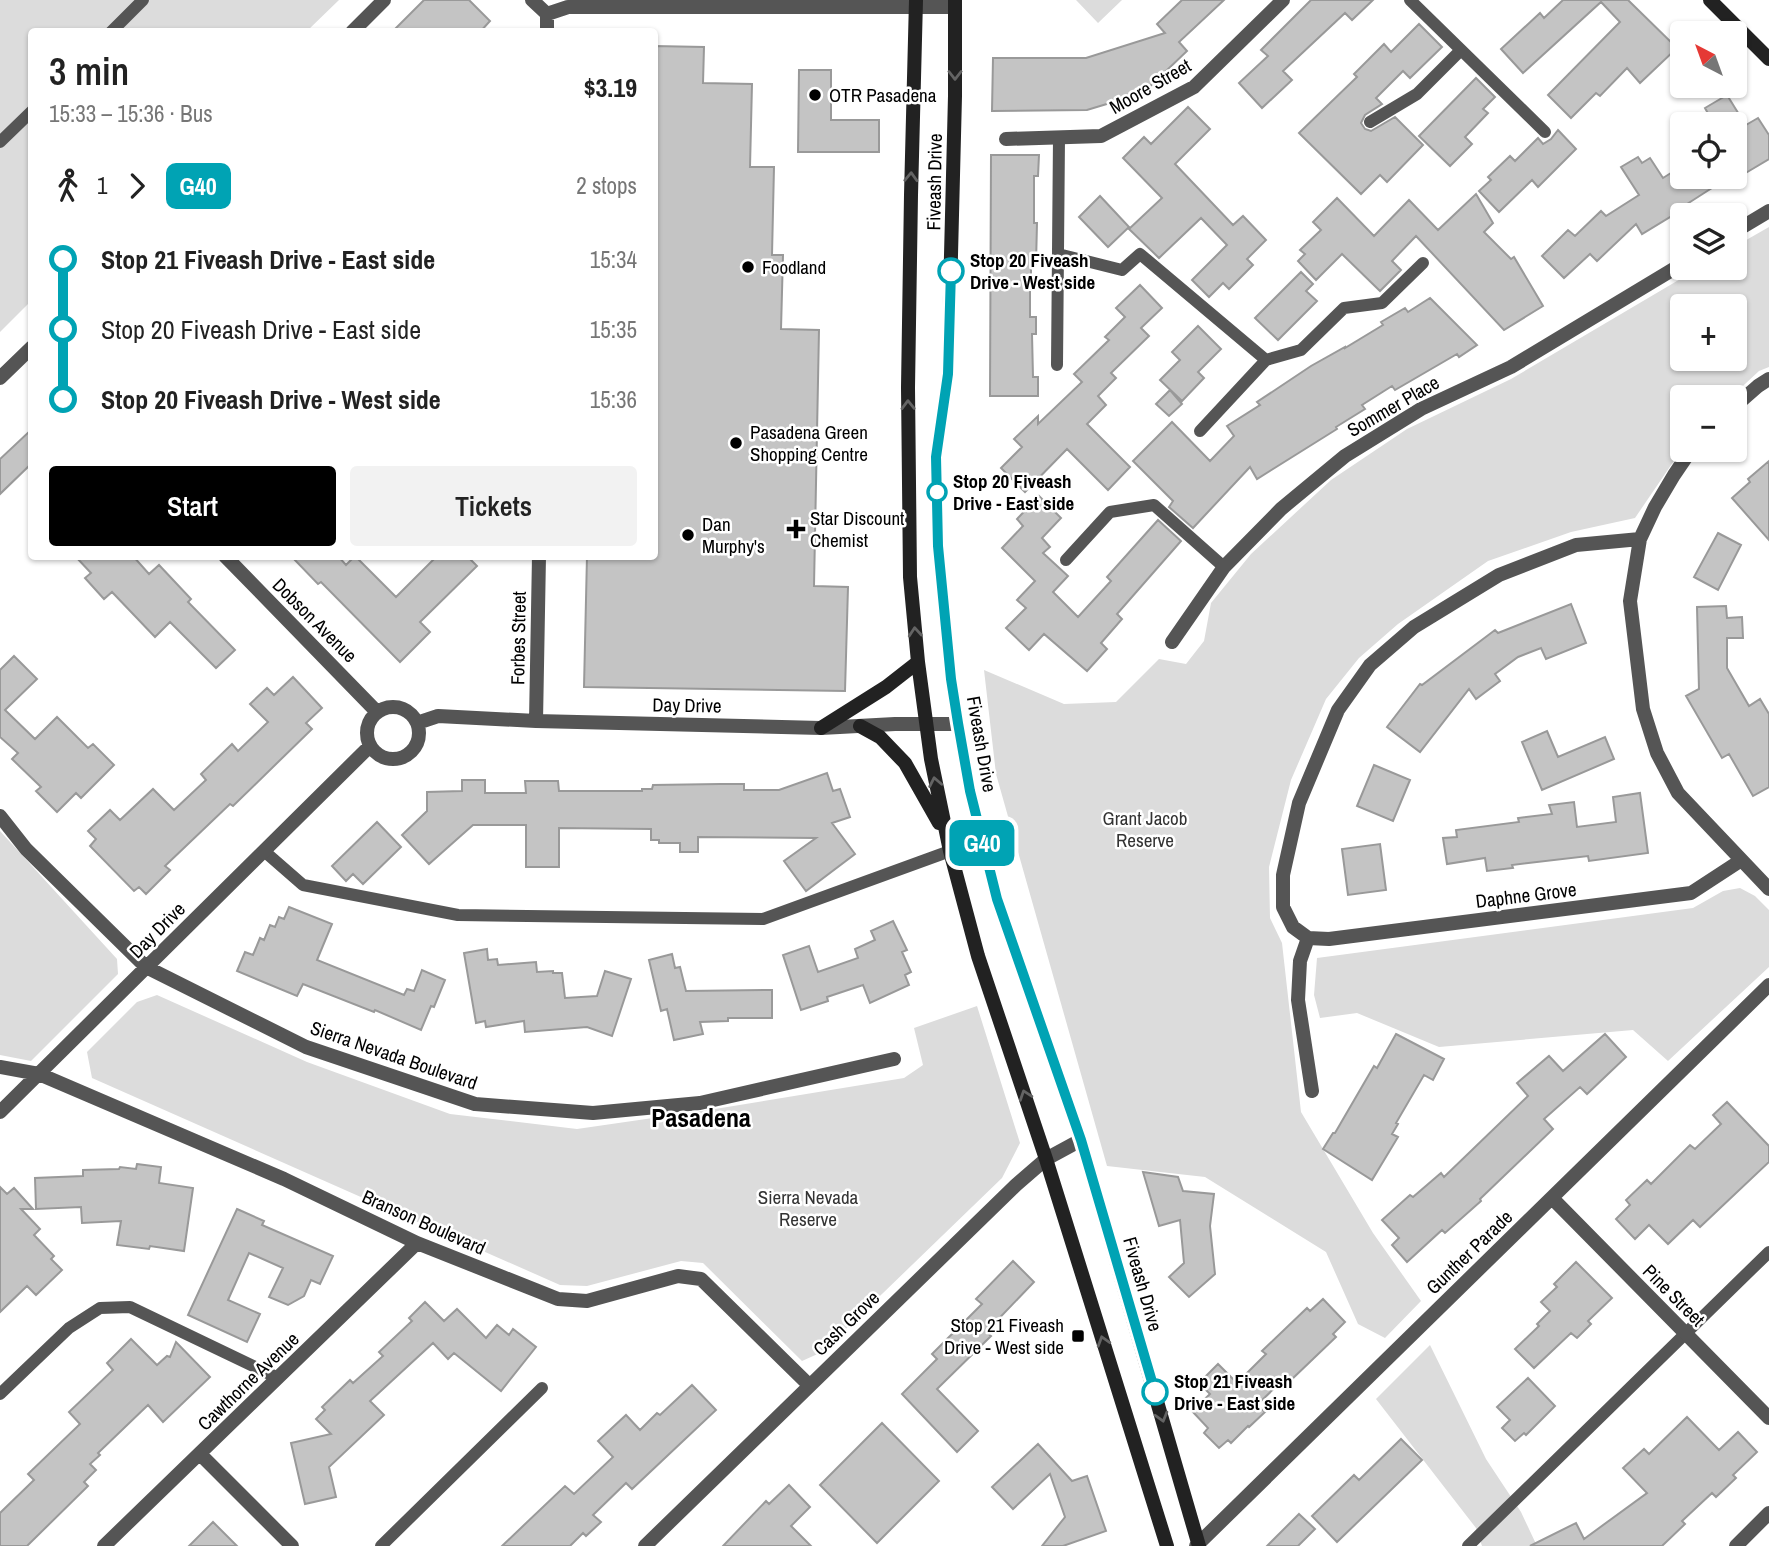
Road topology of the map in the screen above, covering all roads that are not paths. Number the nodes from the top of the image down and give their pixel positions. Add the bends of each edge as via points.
1 (384, 0) edge
2 (532, 0) edge
3 (1283, 0) edge
4 (1410, 0) edge
5 (1710, 0) edge
6 (139, 1) edge
7 (732, 3) edge
8 (916, 3) edge
9 (955, 3) edge
10 (547, 14) junction
11 (115, 28) edge
12 (356, 28) edge
13 (547, 28) edge
14 (1461, 50) junction
15 (1769, 59) edge
16 (28, 115) edge
17 (1370, 122) dead end
18 (1545, 132) dead end
19 (1059, 138) junction
20 (1006, 139) dead end
21 (0, 142) edge
22 (1769, 211) edge
23 (1747, 224) edge
24 (1058, 254) junction
25 (1423, 263) dead end
26 (1670, 271) edge
27 (28, 355) edge
28 (1266, 360) junction
29 (1057, 365) dead end
30 (0, 379) edge
31 (1769, 379) edge
32 (1747, 396) edge
33 (1200, 431) dead end
34 (1683, 462) edge
35 (1640, 539) junction
36 (229, 560) edge
37 (539, 560) edge
38 (1066, 560) dead end
39 (1224, 568) junction
40 (1172, 642) dead end
41 (918, 662) junction
42 (377, 712) junction
43 (536, 721) junction
44 (417, 723) junction
45 (958, 723) junction
46 (925, 724) junction
47 (860, 726) junction
48 (821, 728) junction
49 (370, 746) junction
50 (0, 817) edge
51 (945, 833) junction
52 (264, 851) junction
53 (950, 851) junction
54 (1740, 860) junction
55 (1769, 889) edge
56 (1308, 938) junction
57 (146, 967) junction
58 (1769, 985) edge
59 (894, 1059) dead end
60 (0, 1067) edge
61 (39, 1074) junction
62 (1312, 1091) dead end
63 (0, 1112) edge
64 (1081, 1140) junction
65 (1046, 1159) junction
66 (1552, 1198) junction
67 (418, 1243) junction
68 (1769, 1252) edge
69 (1686, 1334) junction
70 (278, 1378) junction
71 (809, 1385) junction
72 (542, 1388) dead end
73 (0, 1394) edge
74 (1769, 1418) edge
75 (200, 1454) junction
76 (1769, 1513) edge
77 (1198, 1545) edge
78 (104, 1546) edge
79 (292, 1546) edge
80 (381, 1546) edge
81 (645, 1546) edge
82 (1167, 1546) edge
83 (1468, 1546) edge
84 (1736, 1546) edge

1 - 12 street
2 - 10 street
3 - 19 street, Moore Street via 1194,88 1101,136
4 - 14 lane
5 - 15 main road
6 - 11 lane
7 - 8 street
7 - 10 street via 568,7
8 - 9 street
41 -> 8 main road, Fiveash Drive via 910,577 908,388
9 -> 45 main road, Fiveash Drive via 949,355 936,457 938,546
10 - 13 street
14 - 17 lane via 1418,94
14 - 18 lane
16 - 21 lane
19 - 20 street, Moore Street
19 - 24 lane
22 - 23 street
24 - 28 lane via 1122,270 1140,254
24 - 29 lane
25 - 28 lane via 1382,303 1344,308 1301,350
26 - 39 street, Sommer Place via 1511,367 1421,409 1345,456 1281,509
27 - 30 street
28 - 33 lane
31 - 32 street
34 - 35 street
35 - 54 street via 1630,601 1643,709 1657,753 1678,793
35 - 56 street via 1576,545 1499,575 1414,627 1370,665 1338,710 1299,803 1283,875 1283,907 1293,927
36 - 42 street, Dobson Avenue
37 - 43 street, Forbes Street
38 - 39 lane via 1110,512 1154,505
39 - 40 street, Sommer Place
41 - 46 main road, Fiveash Drive
41 - 48 main road
42 - 44 street via 400,708
42 - 49 street via 367,731
43 - 44 street, Day Drive via 438,716
43 - 48 street, Day Drive
44 - 49 street via 417,740 408,754 391,759
45 - 46 street, Day Drive
45 - 64 main road, Fiveash Drive via 997,899
46 - 47 street, Day Drive
51 -> 46 main road, Fiveash Drive
47 - 48 street, Day Drive
47 - 51 main road via 880,737 905,764
49 - 52 street, Day Drive
50 - 57 street, Sierra Nevada Boulevard via 26,849
51 - 53 main road, Fiveash Drive
52 - 53 lane via 303,885 458,915 763,919
52 - 57 street, Day Drive
65 -> 53 main road, Fiveash Drive via 978,956
54 - 55 street
54 - 56 street, Daphne Grove via 1691,893
56 - 62 street via 1300,961 1298,1000
57 - 59 street, Sierra Nevada Boulevard via 306,1047 475,1104 593,1113 700,1102
57 - 61 street, Day Drive
58 - 66 street, Gunther Parade
60 - 61 street, Branson Boulevard
61 - 63 street, Day Drive
61 - 67 street, Branson Boulevard via 284,1179
64 - 65 street, Cash Grove
64 -> 77 main road, Fiveash Drive
65 - 71 street, Cash Grove
82 -> 65 main road, Fiveash Drive
66 - 69 street, Pine Street
66 - 77 street, Gunther Parade
67 - 70 street, Cawthorne Avenue
67 - 71 street, Branson Boulevard via 558,1299 587,1301 678,1276 701,1279
68 - 69 lane
69 - 74 street, Pine Street
69 - 83 lane
70 - 73 lane via 130,1307 100,1308 69,1328
70 - 75 street, Cawthorne Avenue
71 - 81 street, Cash Grove
72 - 80 lane
75 - 78 street, Cawthorne Avenue
75 - 79 street
76 - 84 street

